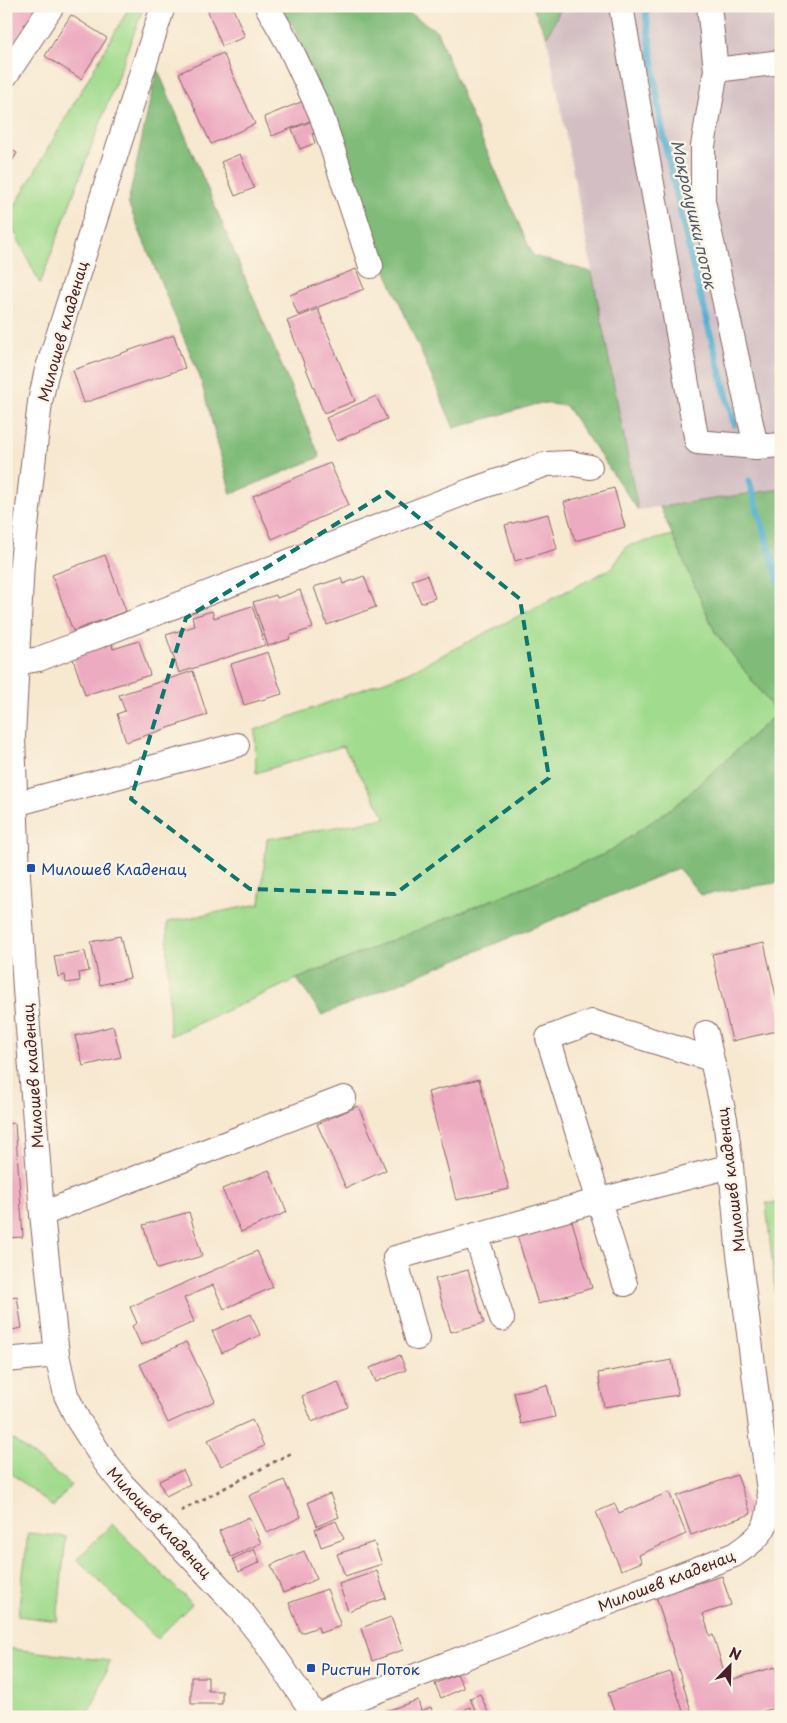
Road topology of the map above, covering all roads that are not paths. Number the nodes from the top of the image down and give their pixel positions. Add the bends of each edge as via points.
1 (52, 6) edge
2 (163, 6) edge
3 (267, 6) edge
4 (621, 6) edge
5 (709, 6) edge
6 (781, 62) edge
7 (716, 70) junction
8 (6, 75) edge
9 (371, 266) dead end
10 (781, 445) edge
11 (756, 446) junction
12 (590, 467) dead end
13 (11, 662) edge
14 (237, 745) dead end
15 (15, 804) junction
16 (16, 990) edge
17 (706, 1033) dead end
18 (711, 1060) junction
19 (344, 1098) dead end
20 (731, 1166) junction
21 (600, 1200) junction
22 (42, 1214) junction
23 (476, 1235) junction
24 (626, 1284) dead end
25 (502, 1319) dead end
26 (418, 1338) dead end
27 (57, 1354) junction
28 (6, 1360) edge
29 (774, 1524) edge
30 (317, 1717) edge

1 - 8 street
2 - 13 street, Милошев кладенац via 43,389
3 - 9 street via 321,114
4 - 11 street via 698,442
5 - 7 street
6 - 7 street
7 - 11 street via 703,146 703,201
10 - 11 street
12 - 13 street via 570,463 547,464 472,490 39,659
13 - 15 street, Милошев кладенац
14 - 15 street
15 - 16 street, Милошев кладенац
16 - 22 street, Милошев кладенац
17 - 18 street, Милошев кладенац
18 - 20 street, Милошев кладенац via 725,1119
18 - 21 street via 592,1022 548,1038
19 - 22 street
20 - 21 street
20 - 29 street, Милошев кладенац via 770,1514
21 - 23 street
21 - 24 street
22 - 27 street, Милошев кладенац
23 - 25 street
23 - 26 street via 395,1258
27 - 28 street
27 - 30 street, Милошев кладенац via 66,1395 105,1462 122,1485 239,1608
29 - 30 street, Милошев кладенац via 734,1555 347,1702

